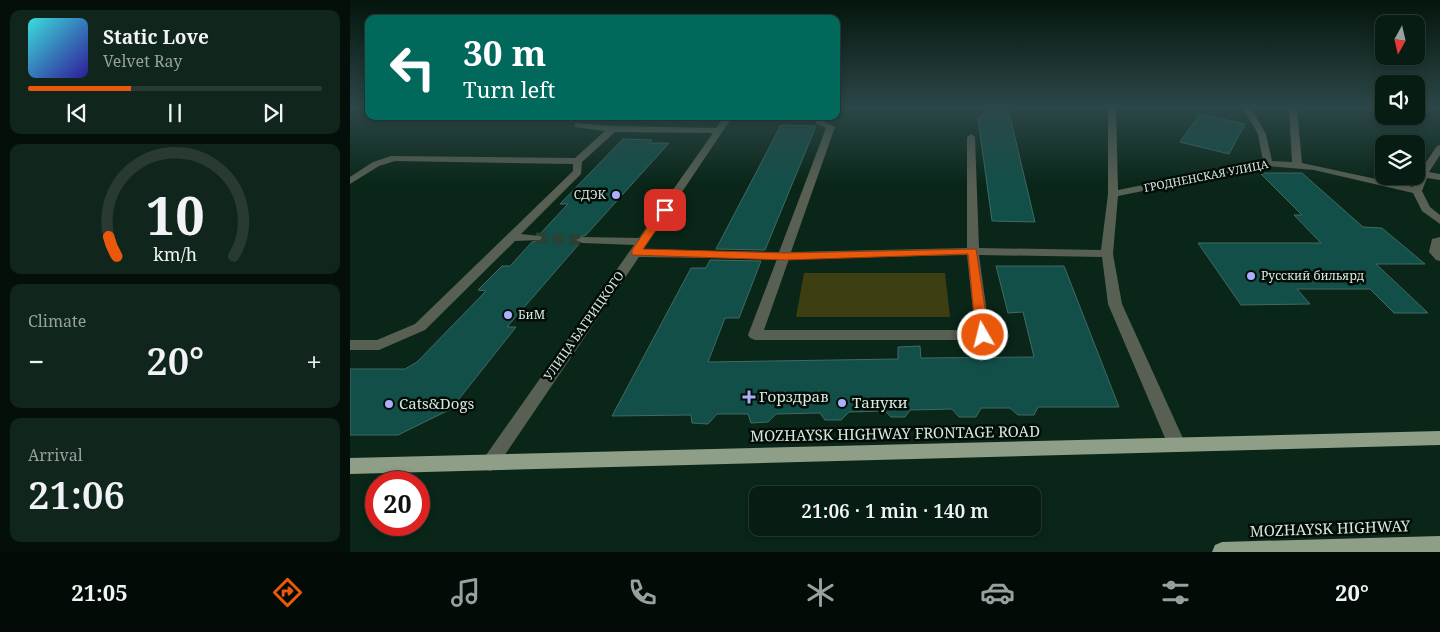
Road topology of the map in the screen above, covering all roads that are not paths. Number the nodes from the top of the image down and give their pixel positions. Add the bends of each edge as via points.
1 (608, 134) edge
2 (718, 134) edge
3 (829, 134) edge
4 (1112, 134) edge
5 (1262, 134) edge
6 (1295, 134) edge
7 (971, 137) dead end
8 (1440, 148) edge
9 (578, 161) junction
10 (1268, 163) junction
11 (1297, 164) junction
12 (1425, 170) edge
13 (1425, 175) edge
14 (1440, 178) edge
15 (350, 181) edge
16 (1419, 185) edge
17 (1417, 191) junction
18 (1113, 194) junction
19 (1440, 221) edge
20 (512, 237) junction
21 (536, 238) tunnel mouth
22 (582, 240) tunnel mouth
23 (1440, 240) edge
24 (639, 247) junction
25 (973, 251) junction
26 (1108, 254) junction
27 (785, 256) junction
28 (1440, 257) edge
29 (350, 345) edge
30 (1440, 438) edge
31 (1177, 445) junction
32 (490, 462) junction
33 (350, 466) edge
34 (1440, 546) edge
35 (1222, 552) edge

1 - 9 street
2 - 24 street, УЛИЦА БАГРИЦКОГО
3 - 27 street
4 - 18 street
5 - 10 street
6 - 11 street
7 - 25 street
8 - 12 street
9 - 15 street via 394,158 376,164
9 - 20 street via 578,172
10 - 11 street, ГРОДНЕНСКАЯ УЛИЦА
10 - 18 street, ГРОДНЕНСКАЯ УЛИЦА
11 - 17 street, ГРОДНЕНСКАЯ УЛИЦА
13 - 14 street
16 - 17 street
17 - 19 street via 1426,209
18 - 26 street
20 - 21 street
20 - 29 street via 420,327 379,345
22 - 24 street
23 - 28 street via 1436,241 1435,252
24 - 27 street
24 - 32 street, УЛИЦА БАГРИЦКОГО
25 - 26 street
25 - 27 street
25 - 27 street via 983,335 755,335
26 - 31 street via 1115,304
30 - 31 main road, MOZHAYSK HIGHWAY FRONTAGE ROAD
31 - 32 main road, MOZHAYSK HIGHWAY FRONTAGE ROAD
32 - 33 main road, MOZHAYSK HIGHWAY FRONTAGE ROAD
34 - 35 main road, MOZHAYSK HIGHWAY

